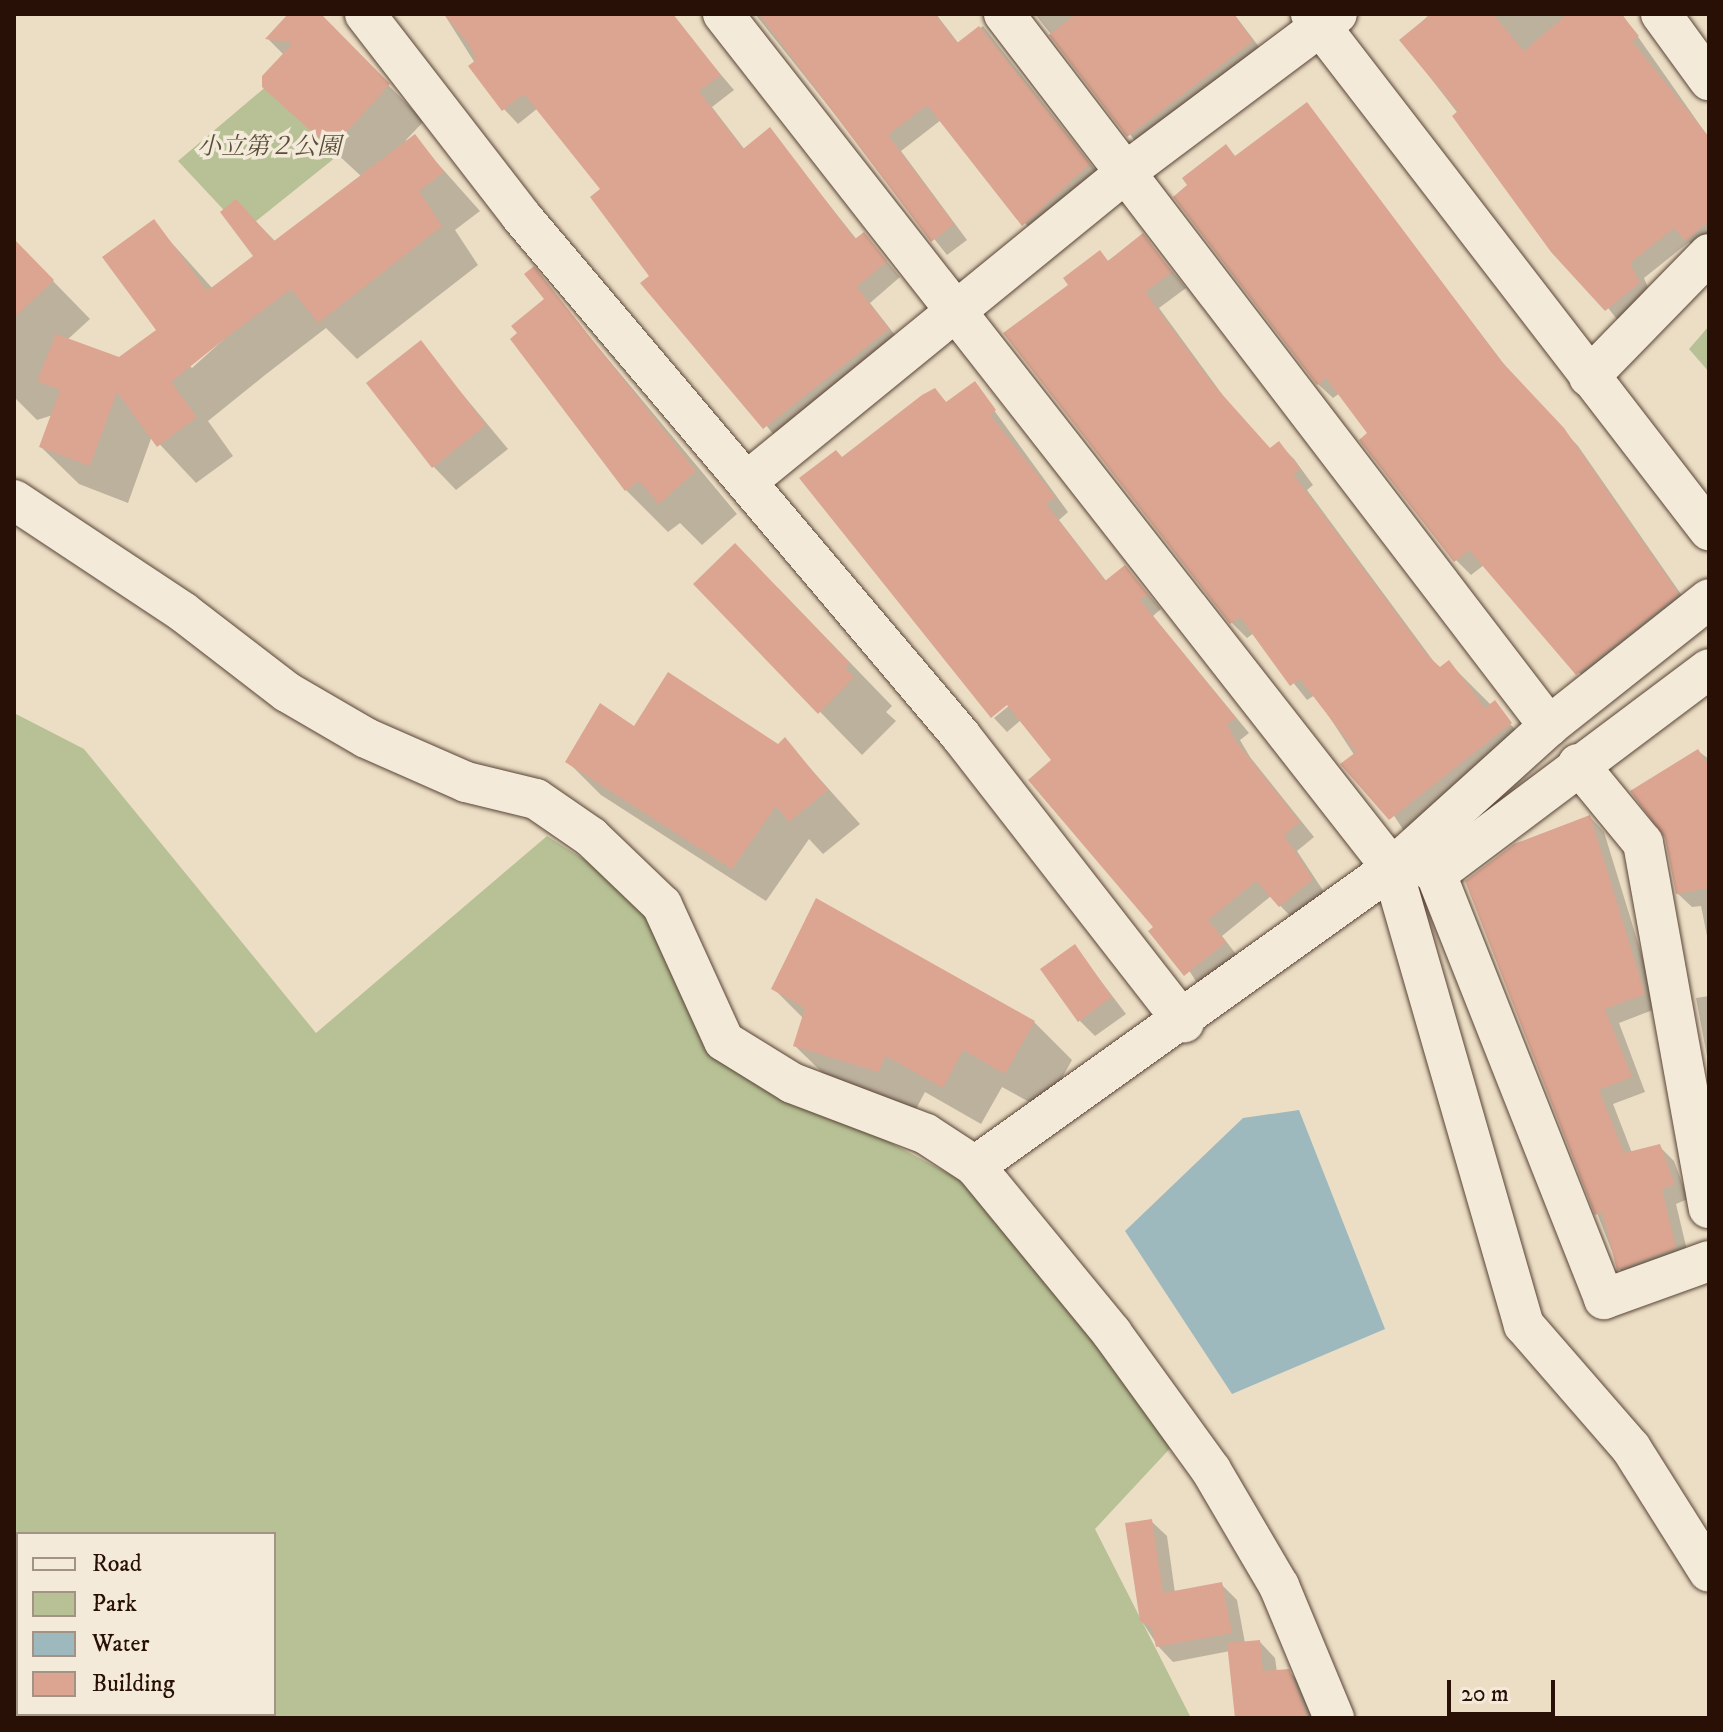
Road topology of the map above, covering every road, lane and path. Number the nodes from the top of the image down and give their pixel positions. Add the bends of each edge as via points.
1 (365, 14) edge
2 (723, 14) edge
3 (1004, 14) edge
4 (1661, 14) edge
5 (1323, 18) edge
6 (1709, 80) edge
7 (1127, 171) junction
8 (1709, 254) edge
9 (958, 314) junction
10 (1589, 377) junction
11 (750, 479) junction
12 (14, 500) edge
13 (1709, 530) edge
14 (1709, 599) edge
15 (1709, 669) edge
16 (1549, 726) junction
17 (1578, 764) junction
18 (1411, 866) junction
19 (1184, 1022) junction
20 (975, 1166) junction
21 (1709, 1208) edge
22 (1709, 1261) edge
23 (1709, 1572) edge
24 (1334, 1718) edge

1 - 11 street via 521,216
2 - 9 street
3 - 7 street
4 - 6 street
5 - 7 street
5 - 10 street
7 - 9 street
7 - 16 street
8 - 10 street
9 - 11 street
9 - 18 street
10 - 13 street
11 - 19 street
12 - 20 street via 183,612 287,692 366,738 466,782 536,799 591,837 662,905 724,1041 792,1083 926,1134
14 - 16 street
15 - 17 street
16 - 18 street
17 - 18 street
17 - 21 street via 1643,843
18 - 19 street
18 - 22 street via 1604,1299
18 - 23 street via 1524,1325 1631,1448
19 - 20 street
20 - 24 street via 1112,1333 1211,1470 1279,1586

